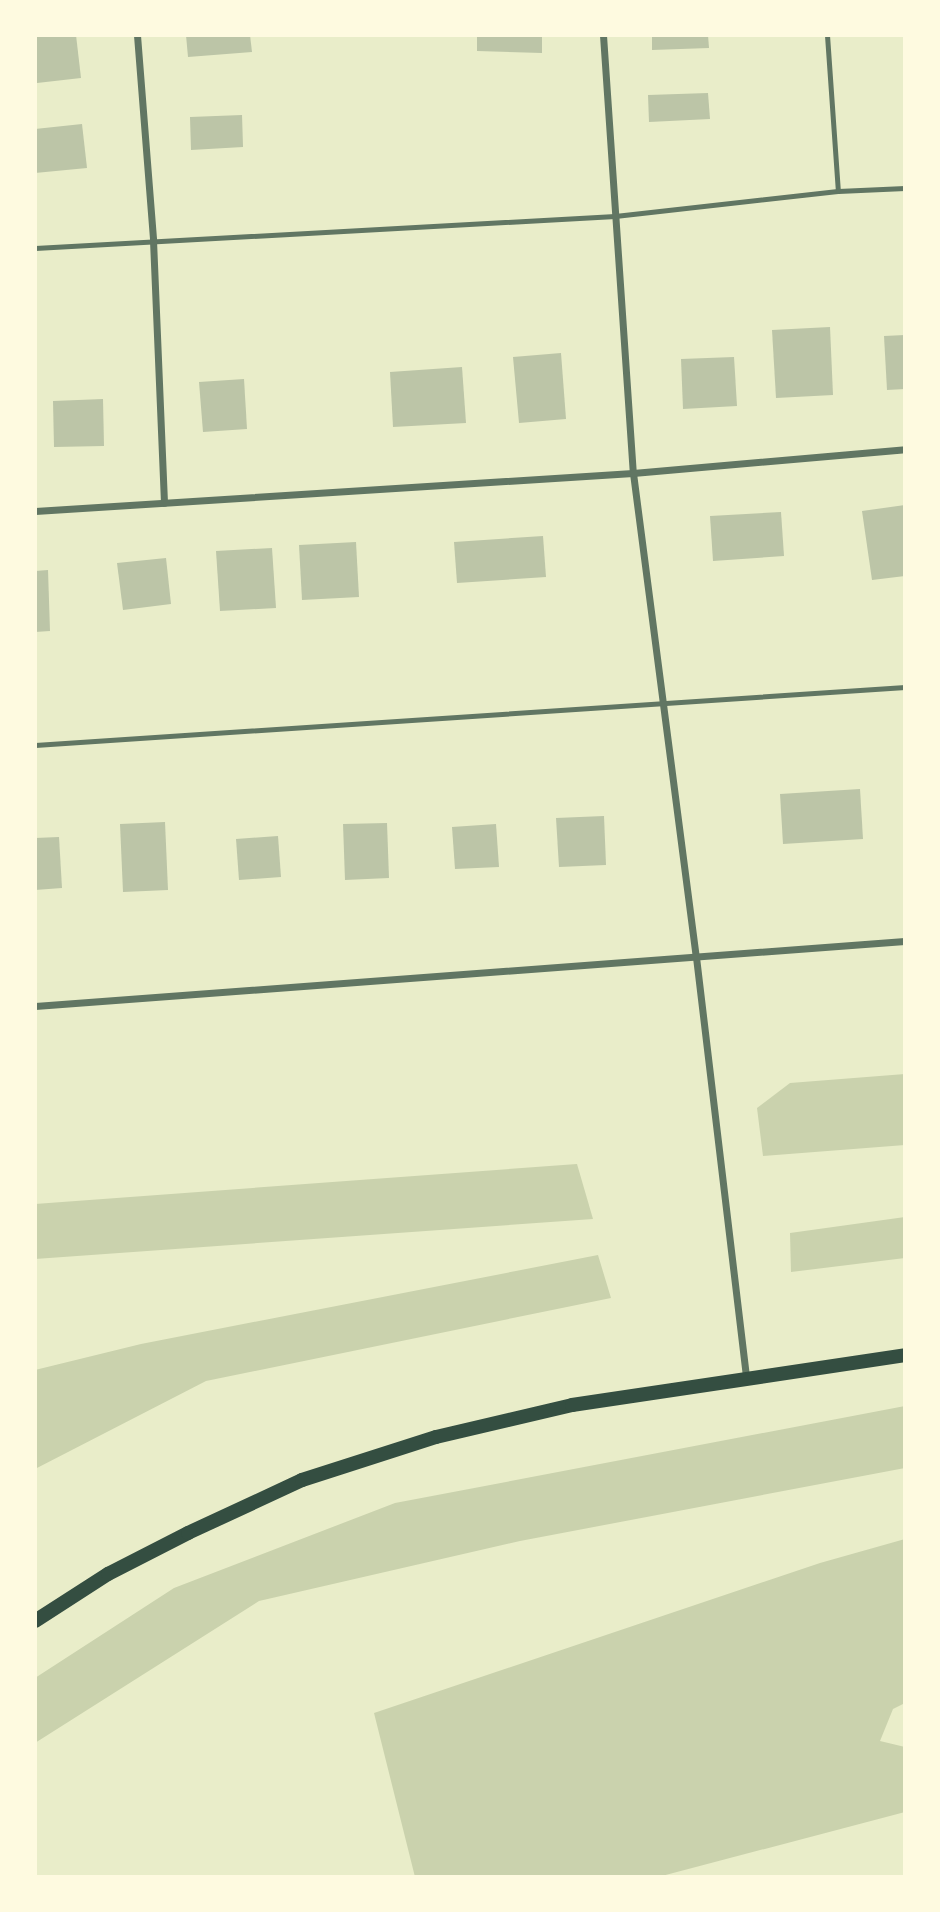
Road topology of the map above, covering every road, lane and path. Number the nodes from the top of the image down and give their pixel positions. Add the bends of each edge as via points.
1 (137, 35) edge
2 (603, 35) edge
3 (827, 35) edge
4 (905, 188) edge
5 (838, 191) junction
6 (615, 216) junction
7 (153, 240) junction
8 (35, 248) edge
9 (905, 449) edge
10 (633, 473) junction
11 (164, 503) junction
12 (35, 511) edge
13 (905, 687) edge
14 (662, 703) junction
15 (35, 745) edge
16 (905, 941) edge
17 (696, 957) junction
18 (35, 1006) edge
19 (905, 1356) edge
20 (746, 1378) junction
21 (35, 1621) edge

1 - 7 street
2 - 6 street
3 - 5 lane
4 - 5 lane
5 - 6 lane
6 - 7 lane
6 - 10 street
7 - 8 lane
7 - 11 street
9 - 10 street
10 - 11 street
10 - 14 street
11 - 12 street
13 - 14 lane
14 - 15 lane
14 - 17 street
16 - 17 street
17 - 18 street
17 - 20 street
19 - 20 main road
20 - 21 main road via 572,1405 436,1437 302,1480 108,1574

